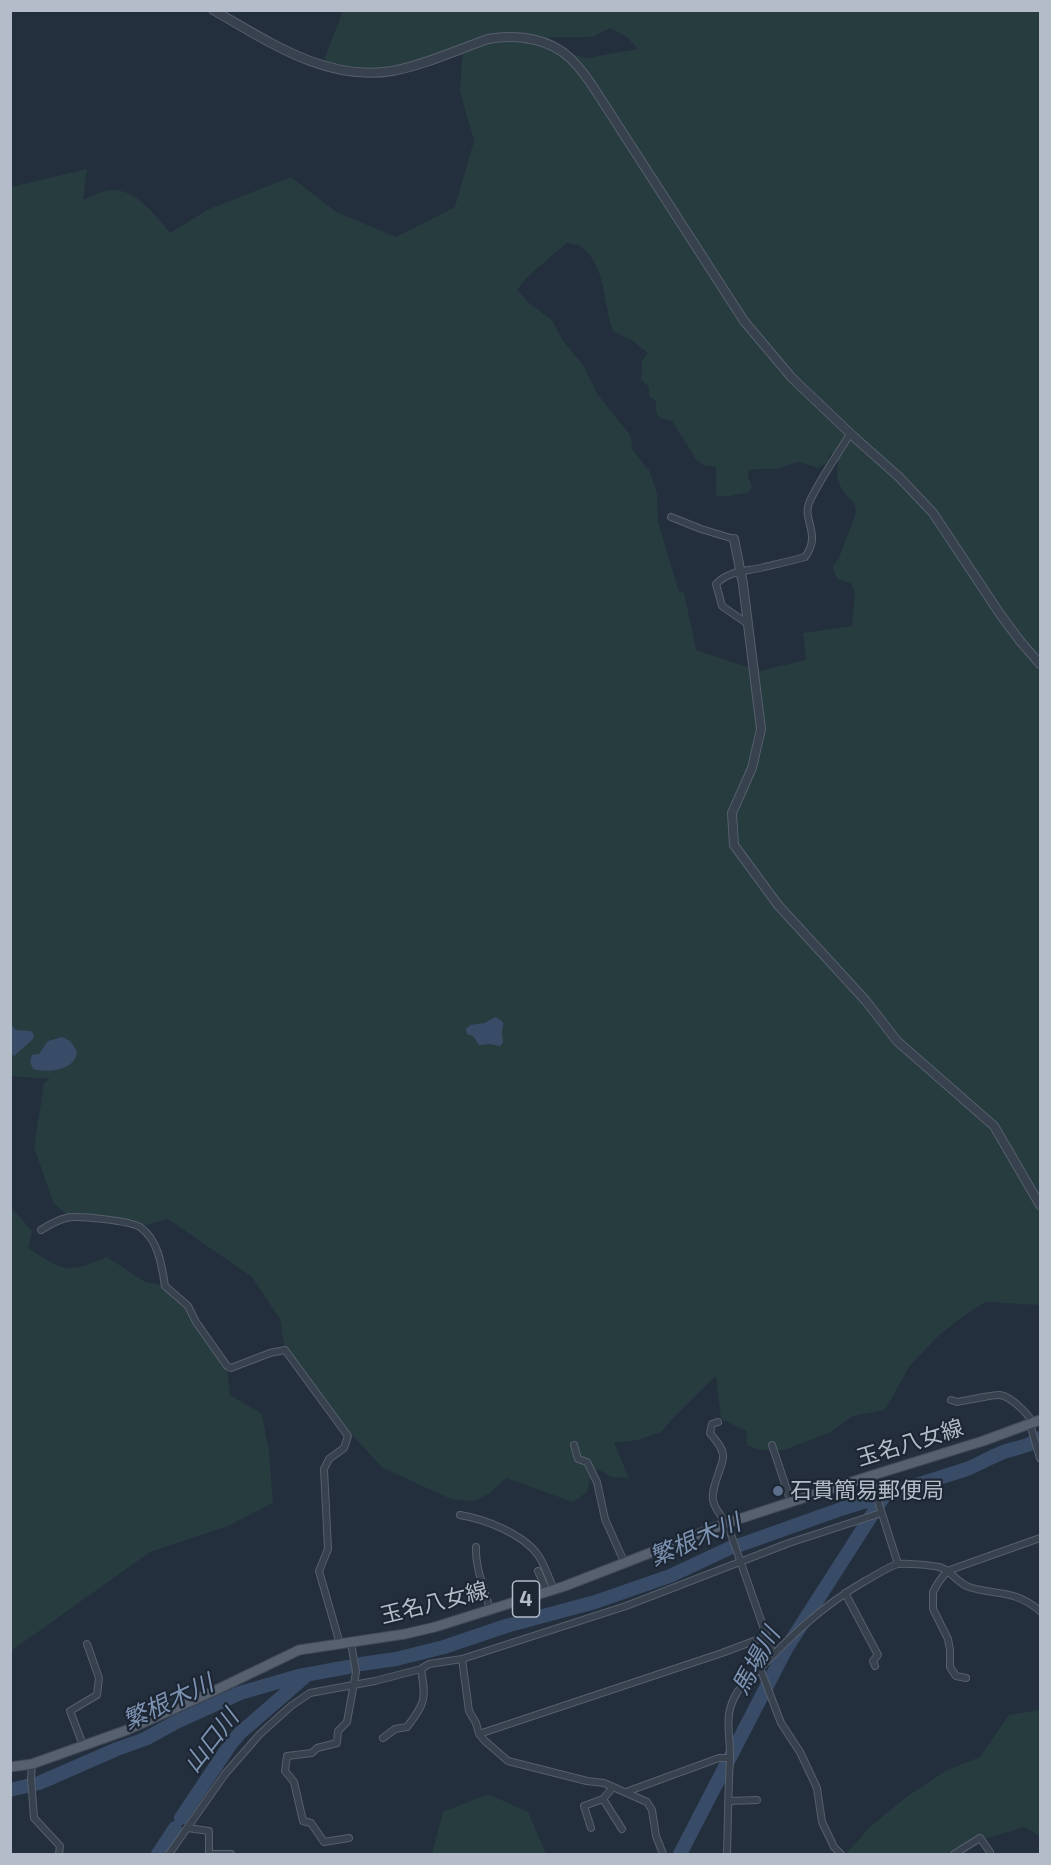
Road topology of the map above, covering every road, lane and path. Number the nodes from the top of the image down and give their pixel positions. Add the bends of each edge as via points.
1 (213, 10) edge
2 (850, 434) junction
3 (671, 517) dead end
4 (734, 539) joint
5 (741, 570) junction
6 (748, 624) junction
7 (1041, 664) edge
8 (1041, 1205) edge
9 (40, 1230) dead end
10 (951, 1400) dead end
11 (718, 1422) dead end
12 (1034, 1425) edge
13 (574, 1445) dead end
14 (772, 1445) dead end
15 (1040, 1458) edge
16 (870, 1477) junction
17 (791, 1502) junction
18 (881, 1513) junction
19 (460, 1515) dead end
20 (727, 1523) junction
21 (1041, 1538) edge
22 (476, 1547) dead end
23 (741, 1561) junction
24 (625, 1564) junction
25 (898, 1564) junction
26 (538, 1570) dead end
27 (947, 1571) junction
28 (550, 1591) junction
29 (845, 1593) junction
30 (490, 1610) junction
31 (1041, 1611) edge
32 (767, 1636) junction
33 (351, 1642) junction
34 (87, 1644) dead end
35 (340, 1644) junction
36 (773, 1655) junction
37 (462, 1659) junction
38 (875, 1665) dead end
39 (760, 1668) junction
40 (421, 1670) junction
41 (966, 1678) dead end
42 (354, 1684) junction
43 (479, 1734) junction
44 (383, 1738) dead end
45 (83, 1745) junction
46 (730, 1758) junction
47 (32, 1764) junction
48 (10, 1767) edge
49 (613, 1787) junction
50 (626, 1792) junction
51 (603, 1799) junction
52 (757, 1800) dead end
53 (729, 1801) junction
54 (188, 1828) junction
55 (591, 1828) dead end
56 (622, 1829) dead end
57 (349, 1838) dead end
58 (59, 1854) edge
59 (169, 1854) edge
60 (209, 1854) edge
61 (231, 1854) edge
62 (663, 1854) edge
63 (727, 1854) edge
64 (841, 1854) edge
65 (954, 1854) edge
66 (990, 1854) edge

1 - 2 street via 294,55 360,72 405,68 501,37 524,37 558,48 576,64 599,96 744,321 792,378
2 - 5 street via 808,506 812,548 805,557
2 - 7 street via 933,513 1000,614
3 - 4 street
4 - 5 street
5 - 6 street
5 - 6 street via 724,576 716,584 722,606
6 - 8 street via 761,729 752,768 732,813 734,845 778,905 866,1001 897,1041 994,1126
9 - 35 street via 70,1217 121,1221 140,1227 162,1261 165,1286 188,1306 227,1366 285,1350 348,1436 344,1448 329,1459 324,1469 328,1550 318,1571
10 - 12 street via 1000,1395 1018,1405
11 - 20 street via 711,1424 710,1433 721,1448 723,1459 712,1503
12 - 15 street
12 - 16 main road, 玉名八女線 / 4
13 - 24 street via 578,1459 587,1462 597,1482 605,1519
14 - 17 street
16 - 17 main road, 玉名八女線 / 4
16 - 18 street
17 - 20 main road, 玉名八女線 / 4
18 - 23 street
18 - 25 street
19 - 28 street via 486,1521 530,1546 540,1557
20 - 23 street
20 - 24 main road, 玉名八女線 / 4
21 - 27 street
22 - 30 street
23 - 32 street
23 - 37 street via 626,1606
24 - 28 main road, 玉名八女線 / 4
25 - 27 street
25 - 29 street
26 - 28 street
27 - 31 street via 965,1586 1012,1595
27 - 41 street via 933,1592 933,1609 948,1639 950,1667 956,1676
28 - 30 main road, 玉名八女線 / 4
29 - 36 street via 810,1618
29 - 38 street via 878,1655 873,1661
30 - 33 main road, 玉名八女線 / 4 via 435,1627
32 - 36 street
32 - 43 street
33 - 35 main road, 玉名八女線 / 4
33 - 42 street
34 - 45 street via 99,1678 97,1695 70,1711
35 - 45 main road, 玉名八女線 / 4 via 299,1650 147,1721
36 - 39 street
37 - 40 street via 429,1664
37 - 43 street via 469,1711
39 - 46 street via 731,1702
39 - 64 street via 781,1723 817,1788 822,1822
40 - 42 street
40 - 44 street via 425,1694 419,1711 407,1727 395,1729
42 - 54 street via 310,1693 291,1706 225,1774
42 - 57 street via 347,1722 338,1731 337,1743 312,1753 286,1756 285,1770 294,1782 303,1821 311,1823 324,1842
43 - 49 street via 508,1761
45 - 47 main road, 玉名八女線 / 4
46 - 50 street via 719,1758
46 - 53 street
47 - 48 main road, 玉名八女線 / 4
47 - 58 street via 34,1818 60,1846
49 - 50 street
49 - 51 street
50 - 62 street via 646,1802 652,1810
51 - 55 street via 584,1806
51 - 56 street
52 - 53 street
53 - 63 street
54 - 59 street
54 - 60 street via 209,1831
60 - 61 street
65 - 66 street via 980,1838

